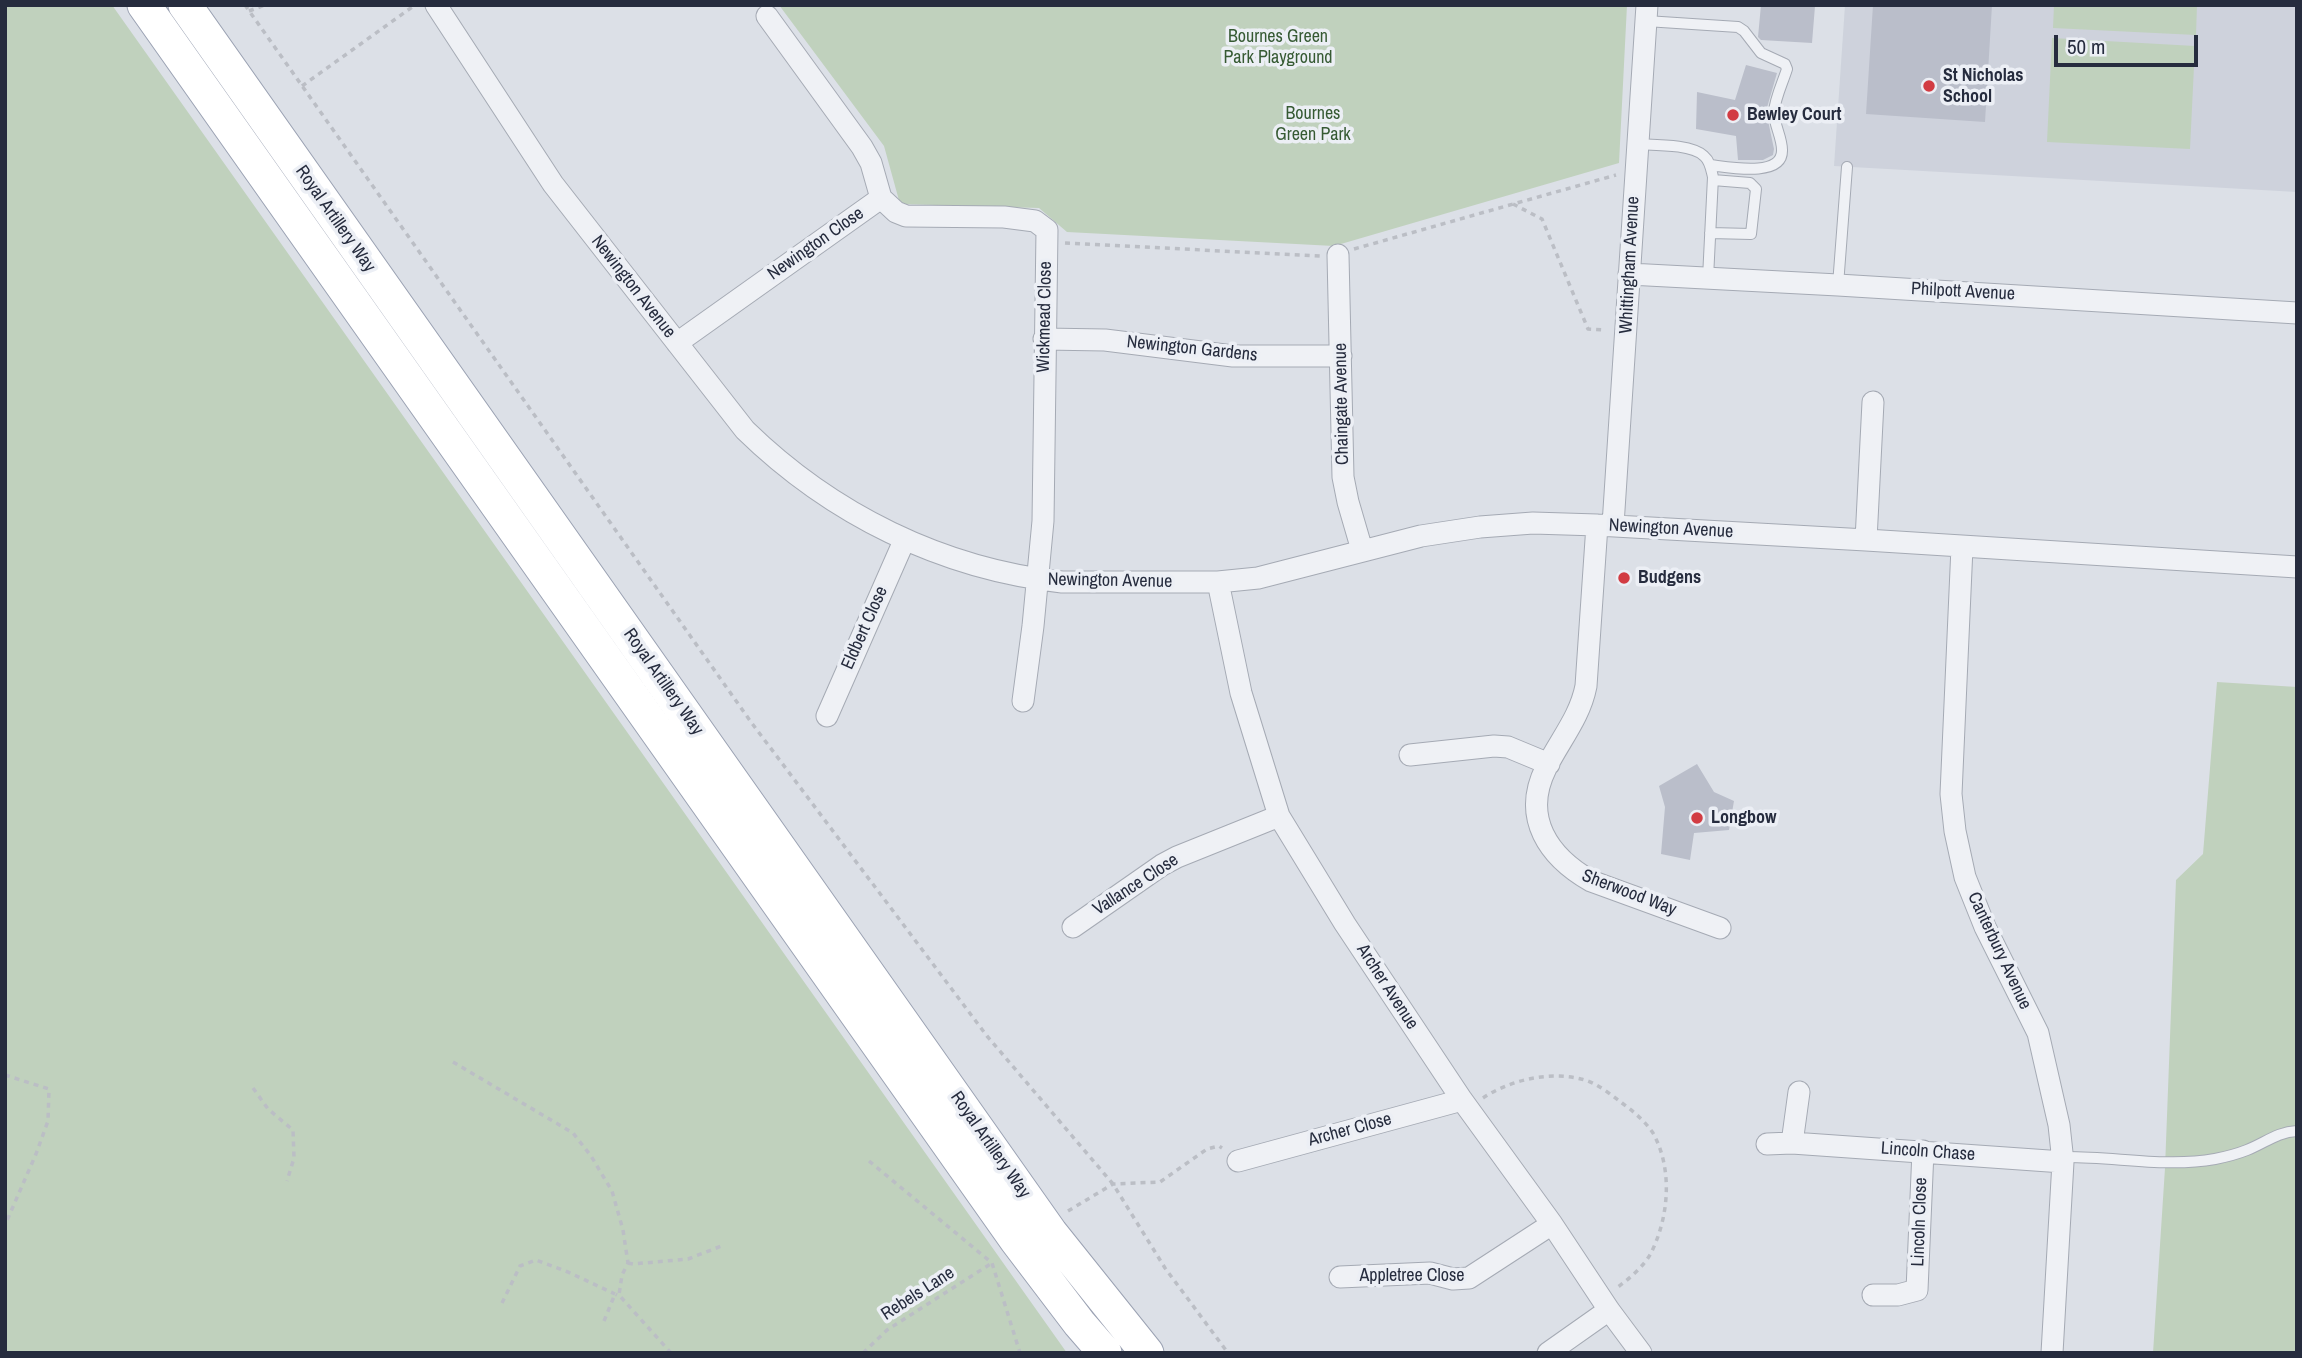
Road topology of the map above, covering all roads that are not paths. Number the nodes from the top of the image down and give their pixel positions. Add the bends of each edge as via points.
1 (144, 5) edge
2 (185, 5) edge
3 (438, 6) edge
4 (1646, 13) edge
5 (768, 16) dead end
6 (1637, 144) junction
7 (1710, 165) junction
8 (1847, 167) dead end
9 (1713, 180) junction
10 (881, 198) junction
11 (1710, 233) junction
12 (1338, 255) road end
13 (1629, 274) junction
14 (1707, 278) junction
15 (1838, 285) junction
16 (2297, 313) edge
17 (1044, 339) junction
18 (677, 343) junction
19 (1341, 356) junction
20 (1873, 402) dead end
21 (1605, 525) junction
22 (1866, 540) junction
23 (904, 541) junction
24 (1962, 547) junction
25 (1362, 550) junction
26 (2297, 567) edge
27 (1038, 579) junction
28 (1218, 582) junction
29 (1023, 701) dead end
30 (827, 716) dead end
31 (1410, 755) dead end
32 (1549, 764) junction
33 (1279, 816) junction
34 (1073, 927) dead end
35 (1720, 928) dead end
36 (1798, 1092) dead end
37 (1465, 1104) junction
38 (2297, 1131) edge
39 (1792, 1143) junction
40 (1767, 1144) dead end
41 (1923, 1151) junction
42 (2063, 1159) junction
43 (1238, 1161) road end
44 (1552, 1224) junction
45 (1340, 1277) dead end
46 (1873, 1295) dead end
47 (1606, 1305) junction
48 (1105, 1353) edge
49 (1147, 1353) edge
50 (1548, 1353) edge
51 (1641, 1353) edge
52 (2052, 1353) edge

1 - 48 main road, Royal Artillery Way via 1016,1240
2 - 49 main road, Royal Artillery Way via 1051,1233
3 - 18 street, Newington Avenue via 553,184
4 - 6 street, Whittingham Avenue
4 - 7 lane via 1738,27 1761,53 1785,64 1774,108 1783,154 1777,163 1764,169
5 - 10 street, Newington Close via 862,147
6 - 7 lane via 1692,150
6 - 13 street, Whittingham Avenue
7 - 9 lane
8 - 15 lane
9 - 11 lane
9 - 11 lane via 1751,183 1756,189 1751,234
10 - 17 street, Wickmead Close via 906,216 1004,217 1035,221 1047,230
10 - 18 street, Newington Close
11 - 14 lane
12 - 19 street, Chaingate Avenue
13 - 14 street, Philpott Avenue
13 - 21 street, Whittingham Avenue
14 - 15 street, Philpott Avenue
15 - 16 street, Philpott Avenue
17 - 19 street, Newington Gardens via 1105,340 1233,356
17 - 27 street, Wickmead Close via 1043,521
18 - 23 street, Newington Avenue via 767,452 819,490
19 - 25 street, Chaingate Avenue via 1343,477
20 - 22 street
21 - 22 street, Newington Avenue
21 - 25 street, Newington Avenue via 1480,527
21 - 32 street, Sherwood Way via 1583,705
22 - 24 street, Newington Avenue
23 - 27 street, Newington Avenue
23 - 30 street, Eldbert Close
24 - 26 street, Newington Avenue
24 - 42 street, Canterbury Avenue via 1951,794 1955,831 1965,877 1985,927 2038,1033
25 - 28 street, Newington Avenue via 1258,578
27 - 28 street, Newington Avenue
27 - 29 street, Wickmead Close
28 - 33 street, Archer Avenue via 1241,693
31 - 32 street via 1494,746
32 - 35 street, Sherwood Way via 1539,786 1539,820 1562,862 1591,881
33 - 34 street, Vallance Close via 1169,861
33 - 37 street, Archer Avenue
36 - 39 street
37 - 43 street, Archer Close
37 - 44 street, Archer Avenue
38 - 42 lane via 2283,1132 2215,1159
39 - 40 street, Lincoln Chase
39 - 41 street, Lincoln Chase
41 - 42 street, Lincoln Chase
41 - 46 street, Lincoln Close via 1917,1290
42 - 52 street, Canterbury Avenue
44 - 45 street, Appletree Close via 1469,1278 1430,1273
44 - 47 street, Archer Avenue
47 - 50 street
47 - 51 street, Archer Avenue

